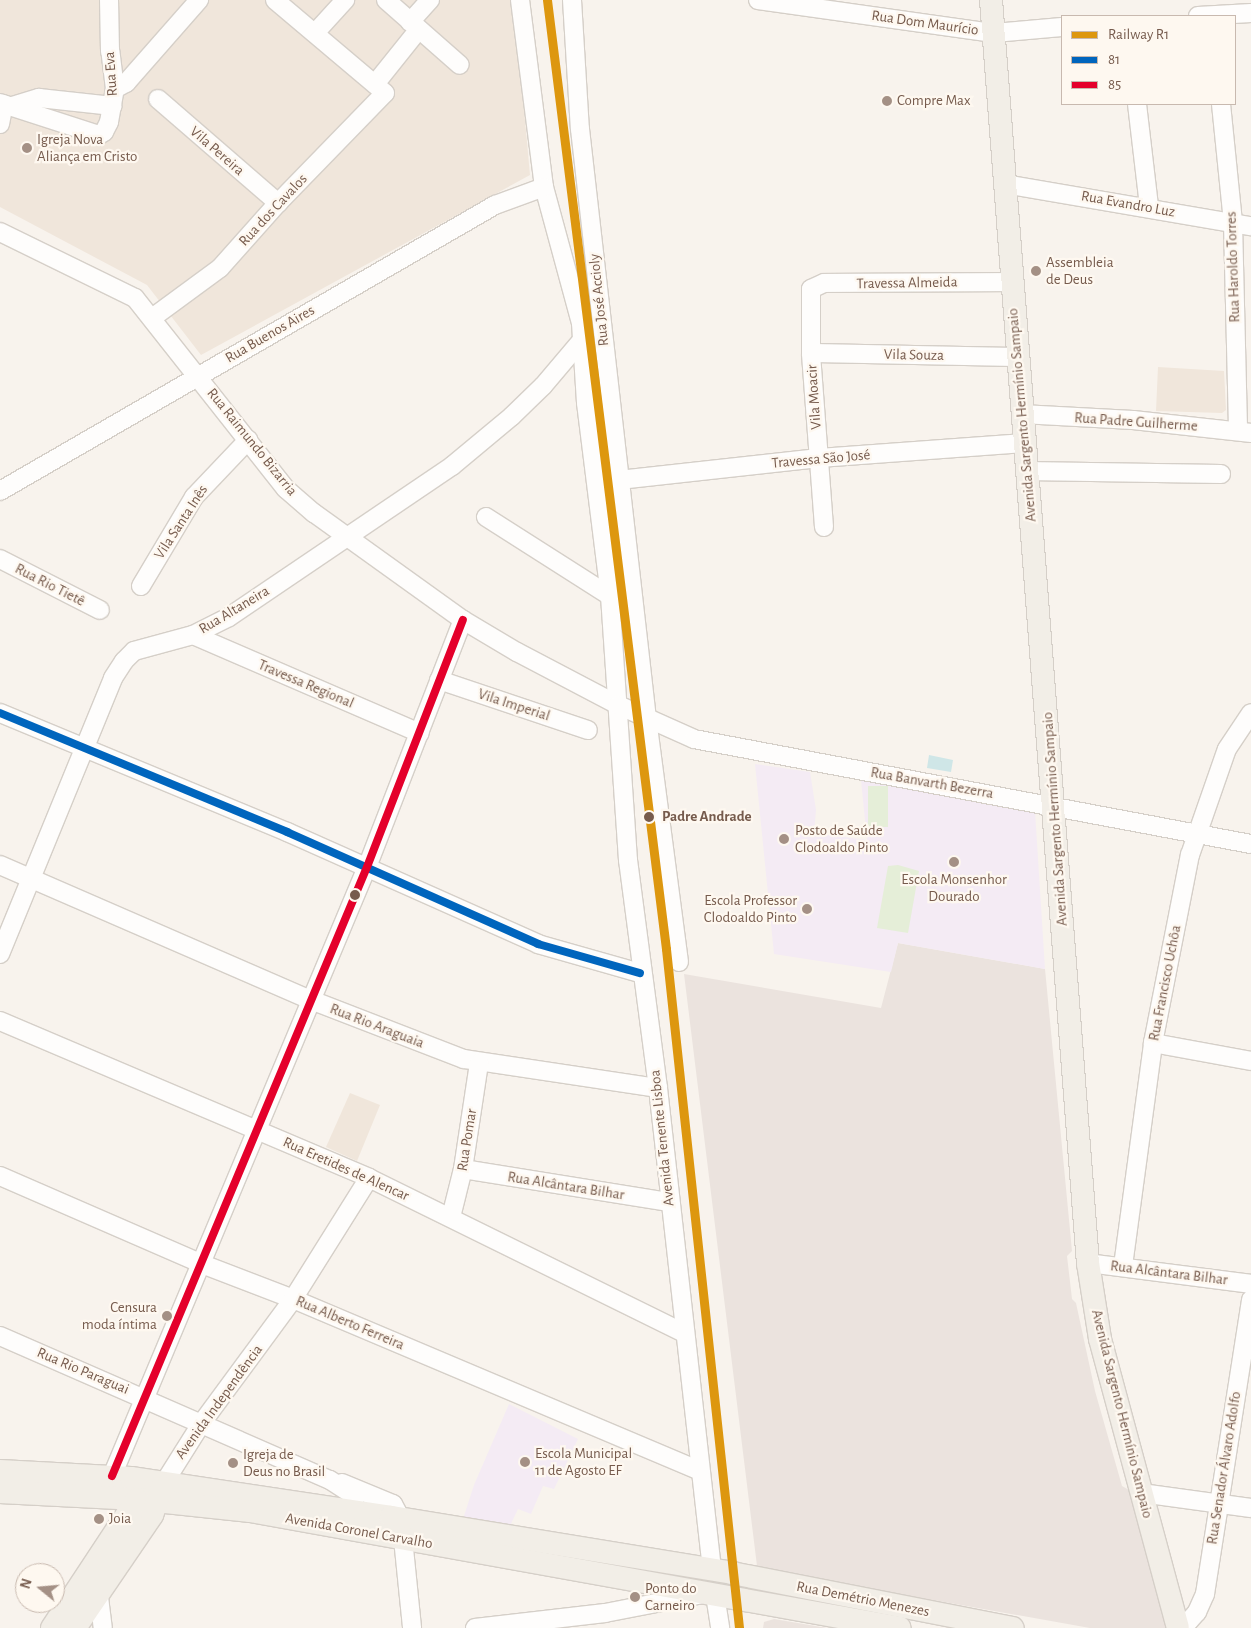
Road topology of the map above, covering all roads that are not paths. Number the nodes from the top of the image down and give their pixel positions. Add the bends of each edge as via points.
1 (110, 0) edge
2 (199, 0) edge
3 (276, 0) edge
4 (344, 0) edge
5 (386, 0) edge
6 (430, 0) edge
7 (520, 0) edge
8 (572, 0) edge
9 (758, 0) edge
10 (991, 0) edge
11 (1208, 12) edge
12 (1251, 13) edge
13 (415, 25) junction
14 (1061, 27) edge
15 (315, 33) junction
16 (994, 33) junction
17 (460, 65) dead end
18 (115, 89) junction
19 (380, 89) junction
20 (158, 99) dead end
21 (5, 104) edge
22 (1138, 105) edge
23 (1221, 105) edge
24 (113, 106) junction
25 (0, 124) edge
26 (1004, 184) junction
27 (544, 187) junction
28 (278, 203) junction
29 (1149, 206) junction
30 (1233, 223) junction
31 (1251, 226) edge
32 (0, 232) edge
33 (1011, 282) junction
34 (809, 296) joint
35 (152, 318) junction
36 (581, 341) junction
37 (811, 353) junction
38 (1018, 357) junction
39 (198, 375) junction
40 (1021, 414) junction
41 (1245, 432) edge
42 (248, 440) junction
43 (1024, 443) junction
44 (819, 458) junction
45 (1026, 470) junction
46 (1221, 474) dead end
47 (619, 480) junction
48 (0, 491) edge
49 (486, 518) dead end
50 (824, 527) dead end
51 (347, 538) junction
52 (0, 559) edge
53 (140, 586) dead end
54 (610, 596) junction
55 (100, 610) dead end
56 (463, 620) junction
57 (193, 635) junction
58 (439, 680) junction
59 (618, 705) junction
60 (0, 713) edge
61 (1251, 713) edge
62 (648, 719) junction
63 (588, 730) dead end
64 (420, 733) junction
65 (84, 750) junction
66 (1054, 805) junction
67 (1196, 834) junction
68 (1251, 844) edge
69 (0, 865) edge
70 (367, 867) junction
71 (31, 878) junction
72 (0, 954) edge
73 (679, 962) dead end
74 (640, 973) junction
75 (311, 1000) junction
76 (0, 1021) edge
77 (1153, 1043) junction
78 (1251, 1061) edge
79 (479, 1063) junction
80 (658, 1088) junction
81 (256, 1128) junction
82 (463, 1170) junction
83 (0, 1176) edge
84 (369, 1178) junction
85 (668, 1202) junction
86 (451, 1217) junction
87 (1088, 1263) junction
88 (202, 1264) junction
89 (1123, 1266) junction
90 (1251, 1284) edge
91 (293, 1299) junction
92 (1251, 1300) edge
93 (684, 1333) junction
94 (0, 1336) edge
95 (145, 1398) junction
96 (202, 1424) junction
97 (0, 1471) edge
98 (700, 1471) junction
99 (112, 1476) junction
100 (330, 1480) junction
101 (0, 1492) edge
102 (1141, 1493) junction
103 (153, 1494) junction
104 (1218, 1503) junction
105 (1251, 1508) edge
106 (356, 1512) junction
107 (403, 1529) junction
108 (712, 1570) junction
109 (709, 1594) junction
110 (91, 1595) edge
111 (1178, 1626) edge
112 (52, 1628) edge
113 (75, 1628) edge
114 (103, 1628) edge
115 (412, 1628) edge
116 (475, 1628) edge
117 (720, 1628) edge
118 (900, 1628) edge
119 (1013, 1628) edge

1 - 18 street, Rua Eva via 110,52
2 - 18 street via 126,82
3 - 15 street
4 - 15 street
5 - 13 street
6 - 13 street, Rua dos Cavalos
7 - 27 street, Rua José Accioly
8 - 47 street, Rua José Accioly via 574,72
9 - 16 street, Rua Dom Maurício
10 - 16 main road, Avenida Sargento Hermínio Sampaio
11 - 12 street
13 - 17 street
13 - 19 street, Rua dos Cavalos
14 - 16 street, Rua Dom Maurício
15 - 19 street
16 - 26 main road, Avenida Sargento Hermínio Sampaio
18 - 24 street, Rua Eva
19 - 28 street, Rua dos Cavalos
20 - 28 street, Vila Pereira
21 - 24 street via 39,98
21 - 24 street, Rua Eva via 99,135 107,129
21 - 25 street
22 - 29 street
23 - 30 street, Rua Haroldo Torres
26 - 29 street, Rua Evandro Luz
26 - 33 main road, Avenida Sargento Hermínio Sampaio
27 - 36 street, Rua José Accioly via 581,323
27 - 39 street, Rua Buenos Aires via 495,205
28 - 35 street, Rua dos Cavalos via 207,280
29 - 30 street, Rua Evandro Luz
30 - 31 street, Rua Evandro Luz
30 - 41 street, Rua Haroldo Torres
32 - 35 street, Rua Raimundo Bizarria via 108,282 135,298
33 - 34 street, Travessa Almeida via 824,284 811,289
33 - 38 main road, Avenida Sargento Hermínio Sampaio
34 - 37 street, Vila Moacir
35 - 39 street, Rua Raimundo Bizarria
36 - 51 street, Rua Altaneira via 543,386 506,422 452,466
36 - 54 street, Rua José Accioly
37 - 38 street, Vila Souza
37 - 44 street, Vila Moacir
38 - 40 main road, Avenida Sargento Hermínio Sampaio
39 - 42 street, Rua Raimundo Bizarria
39 - 48 street, Rua Buenos Aires
40 - 41 street, Rua Padre Guilherme via 1133,420
40 - 43 main road, Avenida Sargento Hermínio Sampaio
42 - 51 street, Rua Raimundo Bizarria via 286,489
42 - 53 street, Vila Santa Inês via 194,497
43 - 44 street, Travessa São José
43 - 45 main road, Avenida Sargento Hermínio Sampaio
44 - 47 street, Travessa São José
44 - 50 street, Vila Moacir
45 - 46 street
45 - 66 main road, Avenida Sargento Hermínio Sampaio
47 - 62 street, Rua José Accioly
49 - 54 street
51 - 56 street, Rua Raimundo Bizarria
51 - 57 street, Rua Altaneira via 229,617
52 - 55 street, Rua Rio Tietê
54 - 59 street, Rua José Accioly
56 - 58 street
56 - 59 street, Rua Raimundo Bizarria
57 - 64 street, Travessa Regional
57 - 65 street, Rua Altaneira via 153,643 134,651 124,661 113,678
58 - 63 street, Vila Imperial
58 - 64 street
59 - 62 street, Rua Banvarth Bezerra
59 - 74 street, Avenida Tenente Lisboa via 628,860
60 - 65 street
61 - 67 street, Rua Francisco Uchôa via 1227,749
62 - 66 street, Rua Banvarth Bezerra via 694,739
62 - 73 street
64 - 70 street
65 - 70 street
65 - 71 street, Rua Altaneira
66 - 67 street, Rua Banvarth Bezerra
66 - 87 main road, Avenida Sargento Hermínio Sampaio
67 - 68 street, Rua Banvarth Bezerra
67 - 77 street, Rua Francisco Uchôa
69 - 71 street, Rua Rio Araguaia
70 - 74 street via 538,944
70 - 75 street
71 - 72 street, Rua Altaneira
71 - 75 street, Rua Rio Araguaia
74 - 80 street, Avenida Tenente Lisboa
75 - 79 street, Rua Rio Araguaia
75 - 81 street
76 - 81 street, Rua Eretides de Alencar
77 - 78 street
77 - 89 street, Rua Francisco Uchôa
79 - 80 street, Rua Rio Araguaia
79 - 82 street, Rua Pomar
80 - 85 street, Avenida Tenente Lisboa
81 - 84 street, Rua Eretides de Alencar
81 - 88 street
82 - 85 street, Rua Alcântara Bilhar
82 - 86 street, Rua Pomar
83 - 88 street, Rua Alberto Ferreira
84 - 86 street, Rua Eretides de Alencar
84 - 91 street, Avenida Independência
85 - 93 street, Avenida Tenente Lisboa
86 - 93 street, Rua Eretides de Alencar
87 - 89 street, Rua Alcântara Bilhar
87 - 102 main road, Avenida Sargento Hermínio Sampaio via 1100,1339
88 - 91 street, Rua Alberto Ferreira
88 - 95 street
89 - 90 street, Rua Alcântara Bilhar
91 - 96 street, Avenida Independência
91 - 98 street, Rua Alberto Ferreira
92 - 104 street, Rua Senador Álvaro Adolfo
93 - 98 street, Avenida Tenente Lisboa
94 - 95 street, Rua Rio Paraguai
95 - 96 street, Rua Rio Paraguai
95 - 99 street
96 - 100 street, Rua Rio Paraguai
96 - 103 street, Avenida Independência
97 - 99 main road, Avenida Coronel Carvalho
98 - 108 street, Avenida Tenente Lisboa
99 - 103 main road, Avenida Coronel Carvalho
100 - 106 street, Rua Rio Paraguai via 352,1495
100 - 107 street, Rua Rio Paraguai via 392,1504
101 - 103 main road, Avenida Coronel Carvalho
102 - 104 street
102 - 111 main road, Avenida Sargento Hermínio Sampaio
103 - 106 main road, Avenida Coronel Carvalho
103 - 107 main road, Avenida Coronel Carvalho via 250,1512
103 - 110 main road, Avenida Independência
103 - 110 main road, Avenida Independência via 152,1515
104 - 105 street
104 - 111 street, Rua Senador Álvaro Adolfo via 1203,1603 1189,1621
106 - 107 main road, Avenida Coronel Carvalho
107 - 108 main road, Avenida Coronel Carvalho
107 - 109 main road, Avenida Coronel Carvalho
107 - 115 street
108 - 119 main road, Rua Demétrio Menezes
109 - 116 street via 605,1613
109 - 117 street
109 - 118 main road, Rua Demétrio Menezes
110 - 112 main road, Avenida Independência
110 - 113 main road, Avenida Independência
110 - 114 street

